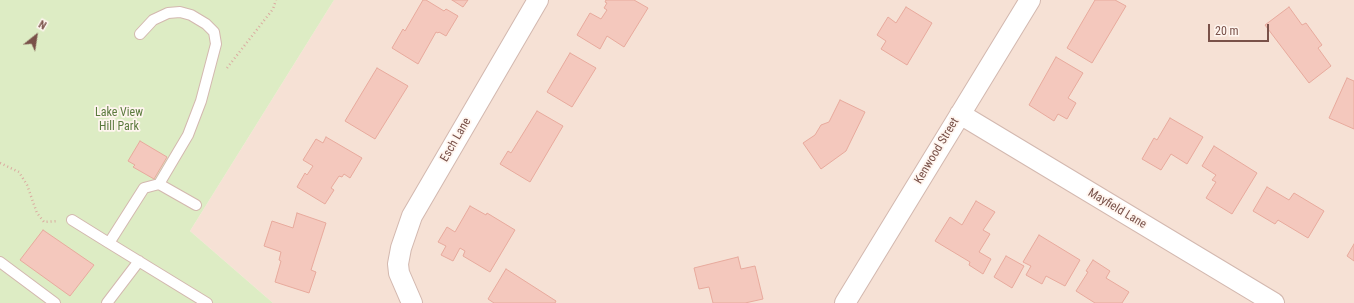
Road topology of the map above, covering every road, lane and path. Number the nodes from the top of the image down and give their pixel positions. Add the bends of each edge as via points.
1 (276, 0) edge
2 (538, 0) edge
3 (1030, 0) edge
4 (140, 34) dead end
5 (223, 72) dead end
6 (960, 114) junction
7 (0, 163) edge
8 (158, 184) junction
9 (196, 205) dead end
10 (72, 220) joint
11 (109, 243) junction
12 (139, 261) junction
13 (0, 262) edge
14 (408, 295) edge
15 (55, 303) edge
16 (107, 303) edge
17 (207, 303) edge
18 (845, 303) edge
19 (1274, 303) edge

1 - 5 path via 274,9
2 - 14 street, Esch Lane via 412,216 398,264
3 - 6 street, Kenwood Street
4 - 8 lane via 153,20 168,13 180,12 206,24 214,32 216,44 201,102 188,134
6 - 18 street, Kenwood Street
6 - 19 street, Mayfield Lane
7 - 10 path via 19,172 27,185 37,213 44,222
8 - 9 lane
8 - 11 lane via 144,188
10 - 11 lane
11 - 12 lane
12 - 16 lane
12 - 17 lane
13 - 15 lane

